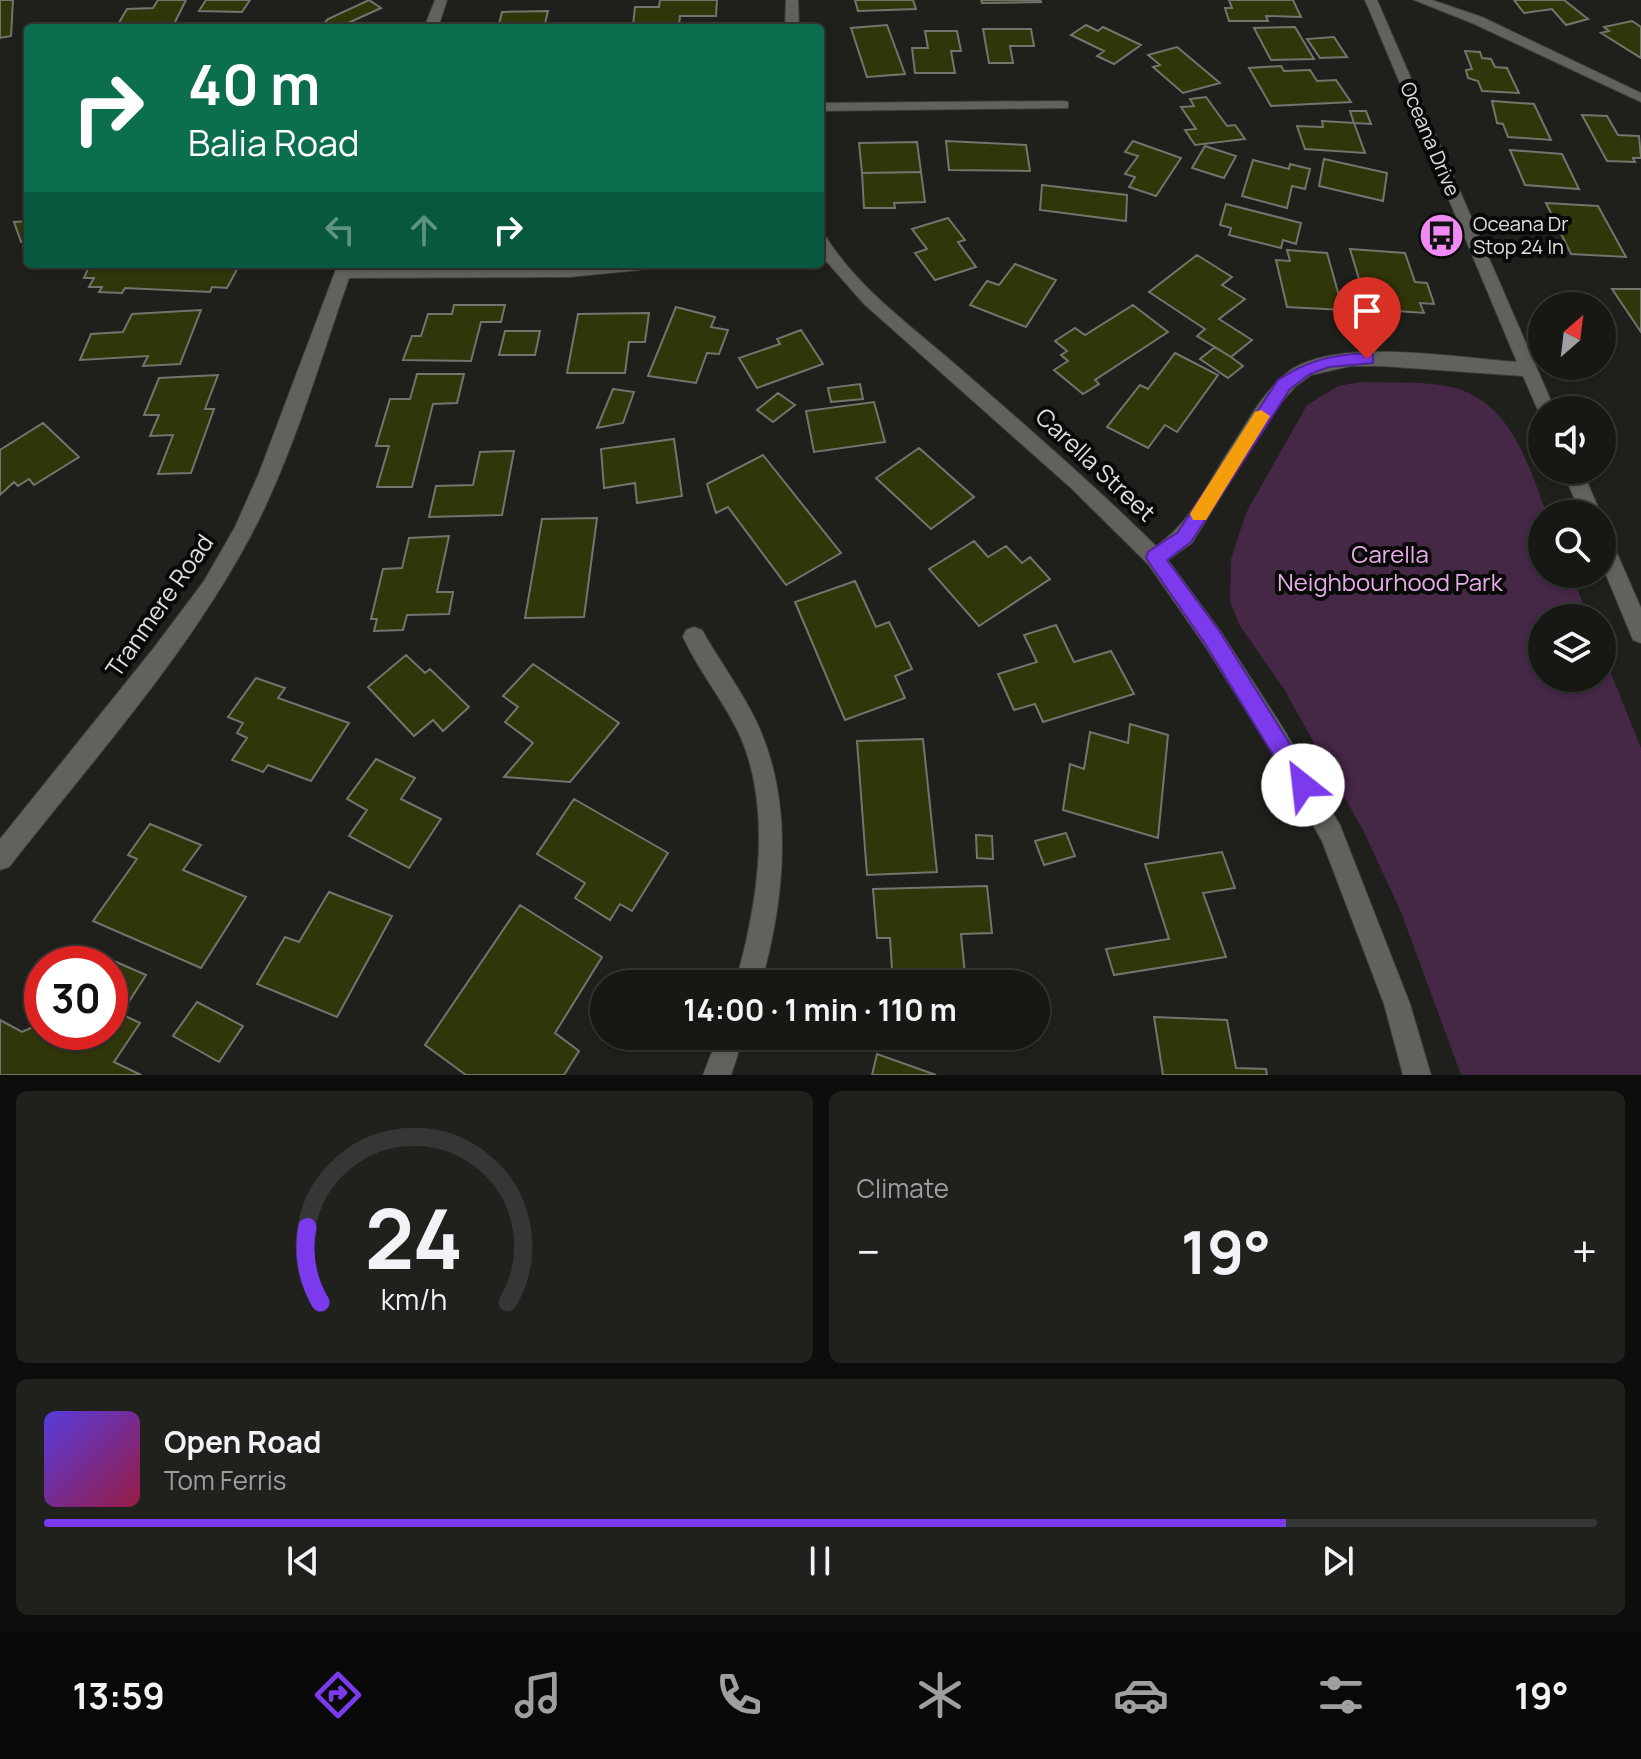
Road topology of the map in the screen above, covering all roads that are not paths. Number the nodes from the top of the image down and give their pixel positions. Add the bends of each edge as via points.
1 (441, 0) edge
2 (792, 0) edge
3 (1371, 0) edge
4 (1420, 0) edge
5 (432, 24) edge
6 (792, 24) edge
7 (1641, 98) edge
8 (1063, 105) dead end
9 (824, 107) edge
10 (824, 247) edge
11 (345, 268) edge
12 (599, 268) edge
13 (1528, 368) edge
14 (1528, 370) edge
15 (1155, 558) junction
16 (1616, 574) edge
17 (1641, 633) edge
18 (694, 637) dead end
19 (0, 858) edge
20 (751, 970) edge
21 (726, 1050) edge
22 (717, 1075) edge
23 (1417, 1075) edge

1 - 5 street
2 - 6 street
3 - 13 street, Oceana Drive
4 - 7 street via 1477,20
8 - 9 street
10 - 15 street, Carella Street via 870,300 1067,471
11 - 12 street
11 - 19 street, Tranmere Road via 269,473 211,587
14 - 15 street via 1367,359 1328,361 1305,370 1269,404 1185,537
15 - 23 street, Carella Street via 1275,736 1331,834 1397,1004
16 - 17 street
18 - 20 street via 754,741 767,790 769,857
21 - 22 street

